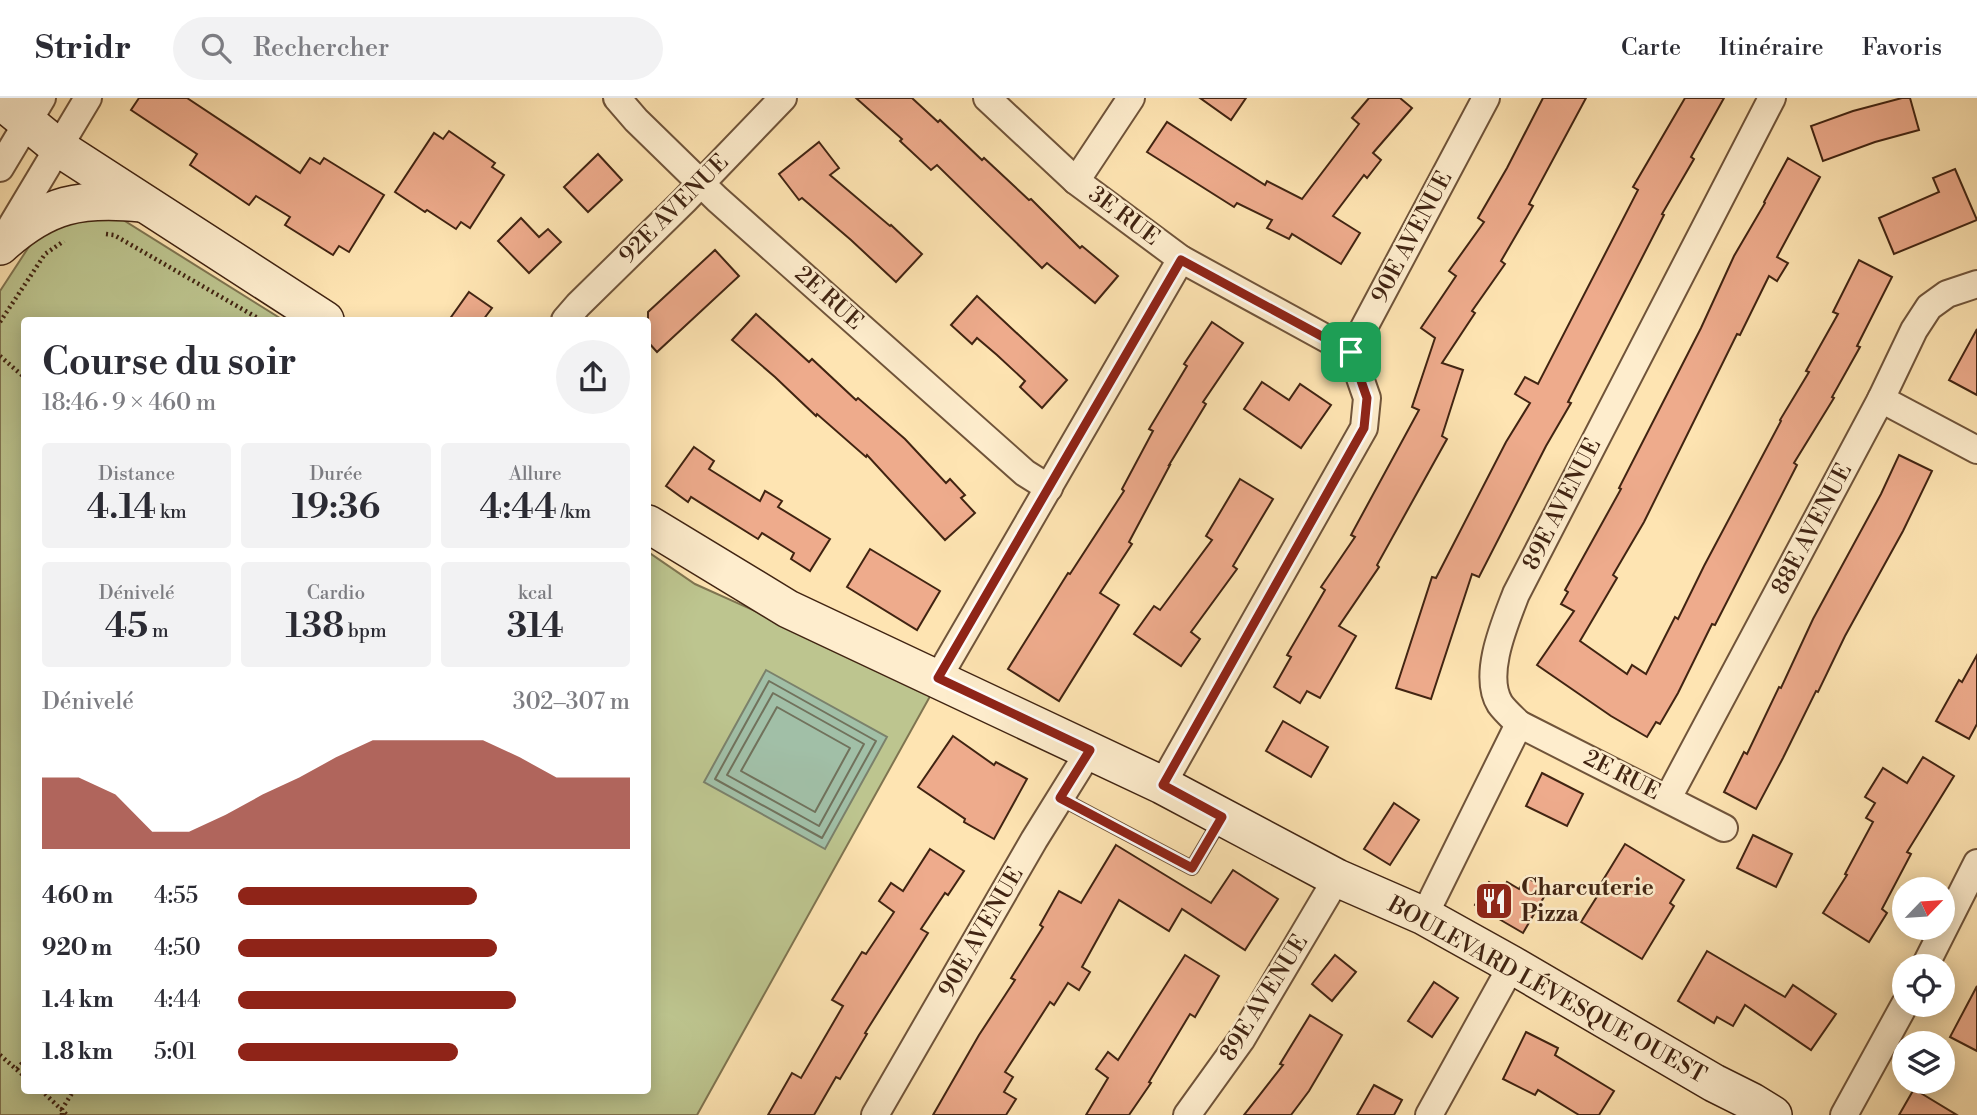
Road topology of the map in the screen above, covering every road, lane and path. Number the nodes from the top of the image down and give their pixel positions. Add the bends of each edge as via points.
1 (88, 98) edge
2 (617, 98) edge
3 (783, 98) edge
4 (987, 98) edge
5 (1131, 98) edge
6 (1486, 98) edge
7 (1772, 98) edge
8 (0, 100) edge
9 (35, 110) edge
10 (59, 148) junction
11 (0, 168) edge
12 (1076, 181) junction
13 (701, 183) junction
14 (142, 203) junction
15 (102, 233) dead end
16 (66, 240) dead end
17 (0, 245) edge
18 (1181, 260) junction
19 (1977, 284) edge
20 (256, 317) edge
21 (320, 317) edge
22 (568, 317) edge
23 (0, 321) edge
24 (1351, 352) junction
25 (0, 356) edge
26 (21, 374) edge
27 (1881, 399) junction
28 (1977, 450) edge
29 (1049, 488) junction
30 (651, 526) edge
31 (938, 678) junction
32 (1519, 724) junction
33 (1090, 750) junction
34 (1163, 785) junction
35 (1060, 798) junction
36 (1668, 798) junction
37 (1222, 817) junction
38 (1724, 828) dead end
39 (1977, 863) edge
40 (1336, 878) junction
41 (1424, 916) junction
42 (1931, 954) edge
43 (1512, 965) junction
44 (1898, 1017) edge
45 (0, 1055) edge
46 (21, 1064) edge
47 (17, 1069) junction
48 (21, 1073) edge
49 (44, 1094) edge
50 (72, 1094) edge
51 (1757, 1111) edge
52 (62, 1114) edge
53 (875, 1115) edge
54 (1187, 1115) edge
55 (1429, 1115) edge
56 (1844, 1115) edge

1 - 10 street
2 - 13 street, 2E RUE
3 - 13 street, 92E AVENUE
4 - 12 street, 3E RUE
5 - 12 street
6 - 24 street, 90E AVENUE
7 - 32 street, 89E AVENUE via 1516,594 1493,681 1500,704
8 - 9 street
9 - 10 street
9 - 11 street
10 - 14 street
10 - 17 street
12 - 18 street, 3E RUE
13 - 22 street, 92E AVENUE
13 - 29 street, 2E RUE via 1026,473
14 - 17 street via 68,204 47,212
14 - 21 street
15 - 20 path via 114,235
16 - 23 path via 45,254
18 - 24 street, 3E RUE
18 - 29 street
19 - 27 street, 88E AVENUE via 1947,294 1929,307
24 - 34 street via 1367,398 1364,428
25 - 26 path
27 - 28 street
27 - 36 street, 88E AVENUE
29 - 31 street
30 - 31 street, BOULEVARD LÉVESQUE OUEST via 788,609
31 - 33 street, BOULEVARD LÉVESQUE OUEST
32 - 36 street, 2E RUE
32 - 41 street
33 - 34 street, BOULEVARD LÉVESQUE OUEST
33 - 35 street, 90E AVENUE
34 - 37 street, BOULEVARD LÉVESQUE OUEST
35 - 37 lane via 1192,868
35 - 53 street, 90E AVENUE
36 - 38 street, 2E RUE
37 - 40 street, BOULEVARD LÉVESQUE OUEST
39 - 42 street
40 - 41 street, BOULEVARD LÉVESQUE OUEST
40 - 54 street, 89E AVENUE via 1241,1040
41 - 43 street, BOULEVARD LÉVESQUE OUEST
43 - 51 street, BOULEVARD LÉVESQUE OUEST
43 - 55 street
44 - 56 street
45 - 47 path
46 - 47 path
47 - 48 path
49 - 52 path
50 - 52 path

